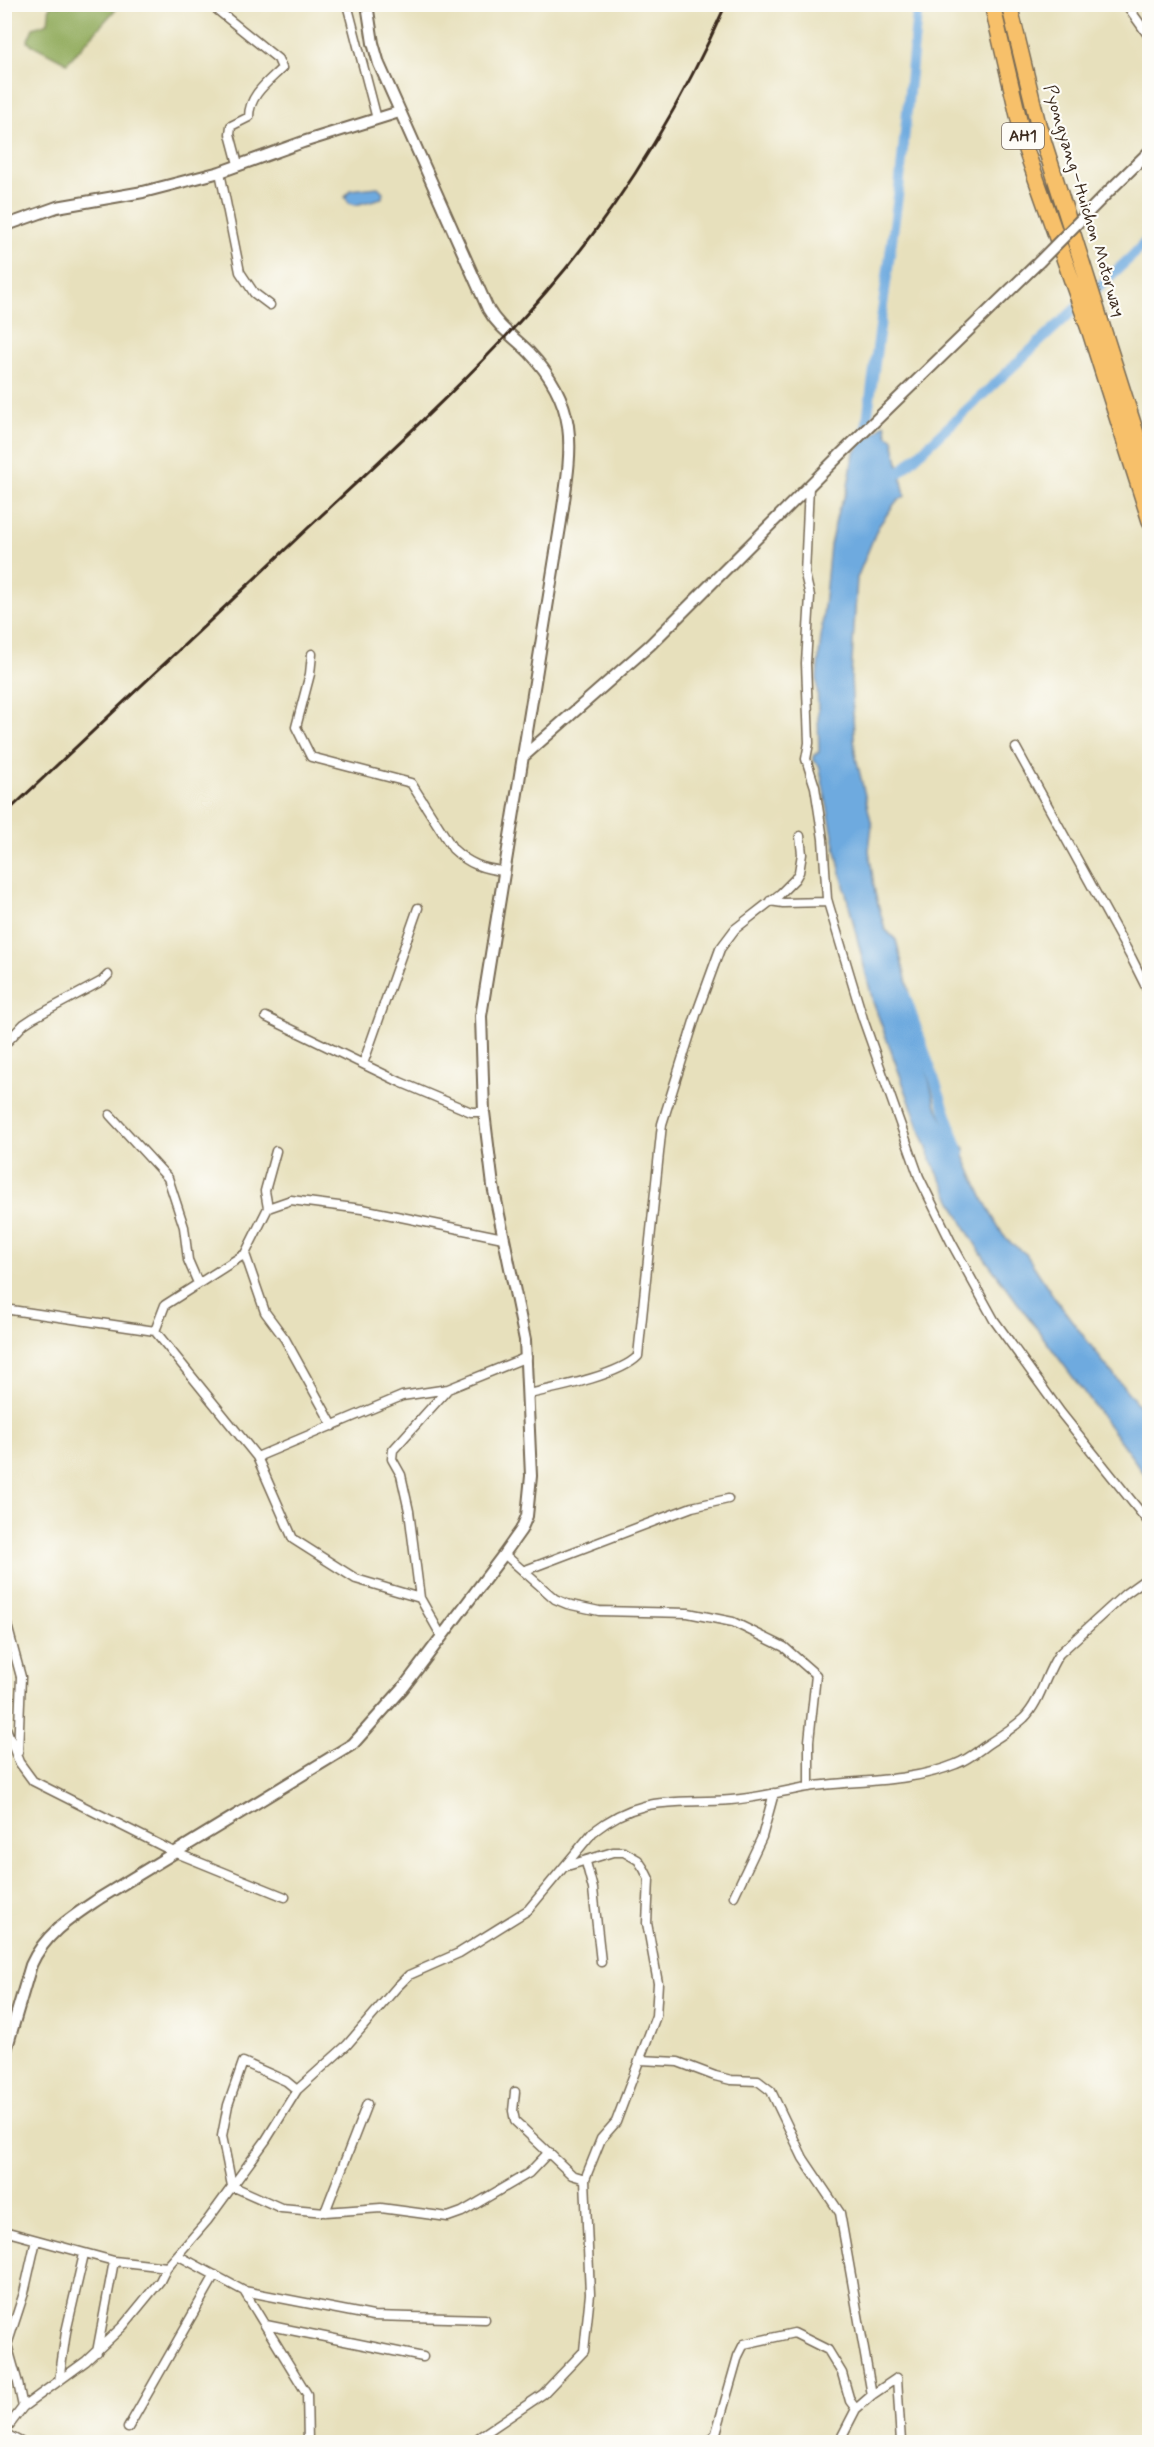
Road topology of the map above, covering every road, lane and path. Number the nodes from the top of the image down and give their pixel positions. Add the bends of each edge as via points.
1 (210, 4) edge
2 (347, 4) edge
3 (367, 4) edge
4 (992, 4) edge
5 (1009, 4) edge
6 (1126, 4) edge
7 (1149, 38) edge
8 (399, 112) junction
9 (377, 119) junction
10 (1149, 151) edge
11 (238, 164) junction
12 (220, 172) junction
13 (4, 226) edge
14 (270, 305) dead end
15 (1095, 327) junction
16 (1149, 477) edge
17 (809, 486) junction
18 (1149, 521) edge
19 (312, 654) dead end
20 (1016, 748) dead end
21 (525, 755) junction
22 (800, 836) dead end
23 (504, 871) junction
24 (770, 901) junction
25 (828, 902) junction
26 (418, 908) dead end
27 (108, 975) dead end
28 (1149, 995) edge
29 (266, 1017) dead end
30 (4, 1045) edge
31 (363, 1064) junction
32 (484, 1112) junction
33 (110, 1115) dead end
34 (276, 1151) dead end
35 (268, 1208) junction
36 (503, 1238) junction
37 (244, 1254) junction
38 (198, 1283) junction
39 (4, 1309) edge
40 (155, 1331) junction
41 (527, 1357) junction
42 (448, 1389) junction
43 (529, 1394) junction
44 (333, 1426) junction
45 (257, 1457) junction
46 (728, 1499) dead end
47 (1149, 1524) edge
48 (504, 1554) junction
49 (523, 1571) junction
50 (1149, 1576) edge
51 (420, 1598) junction
52 (4, 1614) edge
53 (442, 1637) junction
54 (4, 1723) edge
55 (19, 1762) junction
56 (809, 1787) junction
57 (774, 1793) junction
58 (174, 1852) junction
59 (586, 1862) junction
60 (567, 1866) junction
61 (734, 1896) dead end
62 (285, 1897) dead end
63 (601, 1962) dead end
64 (4, 2057) edge
65 (641, 2060) junction
66 (297, 2090) junction
67 (516, 2092) dead end
68 (367, 2104) dead end
69 (549, 2152) junction
70 (585, 2180) junction
71 (232, 2186) junction
72 (325, 2212) junction
73 (4, 2231) edge
74 (36, 2240) junction
75 (84, 2254) junction
76 (179, 2256) junction
77 (114, 2261) junction
78 (167, 2267) junction
79 (215, 2275) junction
80 (244, 2291) junction
81 (485, 2319) dead end
82 (266, 2325) junction
83 (6, 2342) edge
84 (97, 2352) junction
85 (423, 2357) dead end
86 (59, 2380) junction
87 (872, 2395) junction
88 (23, 2407) junction
89 (856, 2409) junction
90 (128, 2428) dead end
91 (4, 2432) edge
92 (478, 2438) dead end
93 (21, 2442) edge
94 (308, 2442) edge
95 (709, 2442) edge
96 (839, 2442) edge
97 (901, 2442) edge

1 - 11 street via 278,59 282,68 257,93 249,117 231,126
2 - 9 street
3 - 8 street via 373,44
4 - 15 highway, Pyongyang–Huichon Motorway / AH1 via 1026,150 1066,264
5 - 15 highway, Pyongyang–Huichon Motorway / AH1
6 - 7 street
8 - 9 street
8 - 21 street via 488,309 496,323 529,352 552,380 569,423 570,461
9 - 11 street
10 - 17 street, bridge
11 - 12 street
12 - 13 street via 142,192 65,205
12 - 14 street via 240,272 254,293
15 - 16 highway, Pyongyang–Huichon Motorway / AH1
15 - 18 highway, Pyongyang–Huichon Motorway / AH1
17 - 21 street via 650,645
17 - 25 street via 805,574 810,596 806,759 815,787
19 - 23 street via 296,728 310,757 411,783 453,849 474,865
20 - 28 street
21 - 23 street
22 - 24 street via 799,872
23 - 32 street via 481,1016
24 - 25 street
24 - 43 street via 735,929 720,949 662,1124 638,1356 609,1372
25 - 47 street via 863,1018 919,1177 951,1242 1013,1349
26 - 31 street
27 - 30 street via 24,1024
29 - 31 street
31 - 32 street via 471,1112
32 - 36 street
33 - 38 street via 168,1178 184,1227 188,1260
34 - 35 street via 264,1191
35 - 36 street via 291,1200 362,1209
35 - 37 street
36 - 41 street
37 - 38 street
37 - 44 street via 265,1312 285,1339
38 - 40 street via 165,1305
39 - 40 street
40 - 45 street
41 - 42 street
41 - 43 street
42 - 44 street via 402,1396
42 - 51 street via 393,1450 392,1459 401,1475 410,1511
43 - 48 street via 531,1499 521,1530
44 - 45 street
45 - 51 street via 293,1539 356,1579
46 - 49 street via 692,1508
48 - 49 street
48 - 53 street
49 - 56 street via 555,1599 567,1604 599,1611 688,1613 733,1622 784,1647 816,1675
50 - 56 street via 1059,1654 1034,1706 1024,1718 973,1755 958,1764 920,1774
51 - 53 street
52 - 55 street via 21,1677
53 - 58 street via 353,1744
54 - 55 street
55 - 58 street via 33,1781
56 - 57 street
57 - 60 street via 629,1809 593,1832
57 - 61 street via 762,1837
58 - 62 street
58 - 64 street via 71,1918 46,1940 31,1965
59 - 60 street
59 - 63 street
59 - 65 street via 624,1852 638,1860 649,1880 647,1923 658,1999 654,2025
60 - 66 street via 528,1910 459,1953 409,1975 347,2044
65 - 70 street via 616,2122 601,2139
65 - 87 street via 678,2062 731,2080 758,2081 771,2091 803,2158 840,2213
66 - 71 street
66 - 71 street via 243,2062 240,2066 222,2136
67 - 69 street via 513,2117
68 - 72 street
69 - 70 street via 572,2175
69 - 72 street via 529,2173 448,2217 381,2208
70 - 92 street via 590,2294 584,2351 543,2394
71 - 72 street via 281,2208
71 - 76 street
73 - 74 street
74 - 75 street
74 - 83 street via 24,2293
75 - 77 street
75 - 86 street
76 - 78 street
76 - 79 street
77 - 78 street
77 - 84 street
78 - 84 street via 123,2326
79 - 80 street
79 - 90 street
80 - 81 street via 373,2316
80 - 82 street
82 - 85 street
82 - 94 street via 307,2394
83 - 88 street
84 - 86 street
86 - 88 street
87 - 89 street
87 - 97 street via 897,2378
88 - 91 street
89 - 95 street via 828,2350 794,2333 744,2344 716,2433
89 - 96 street
91 - 93 street

